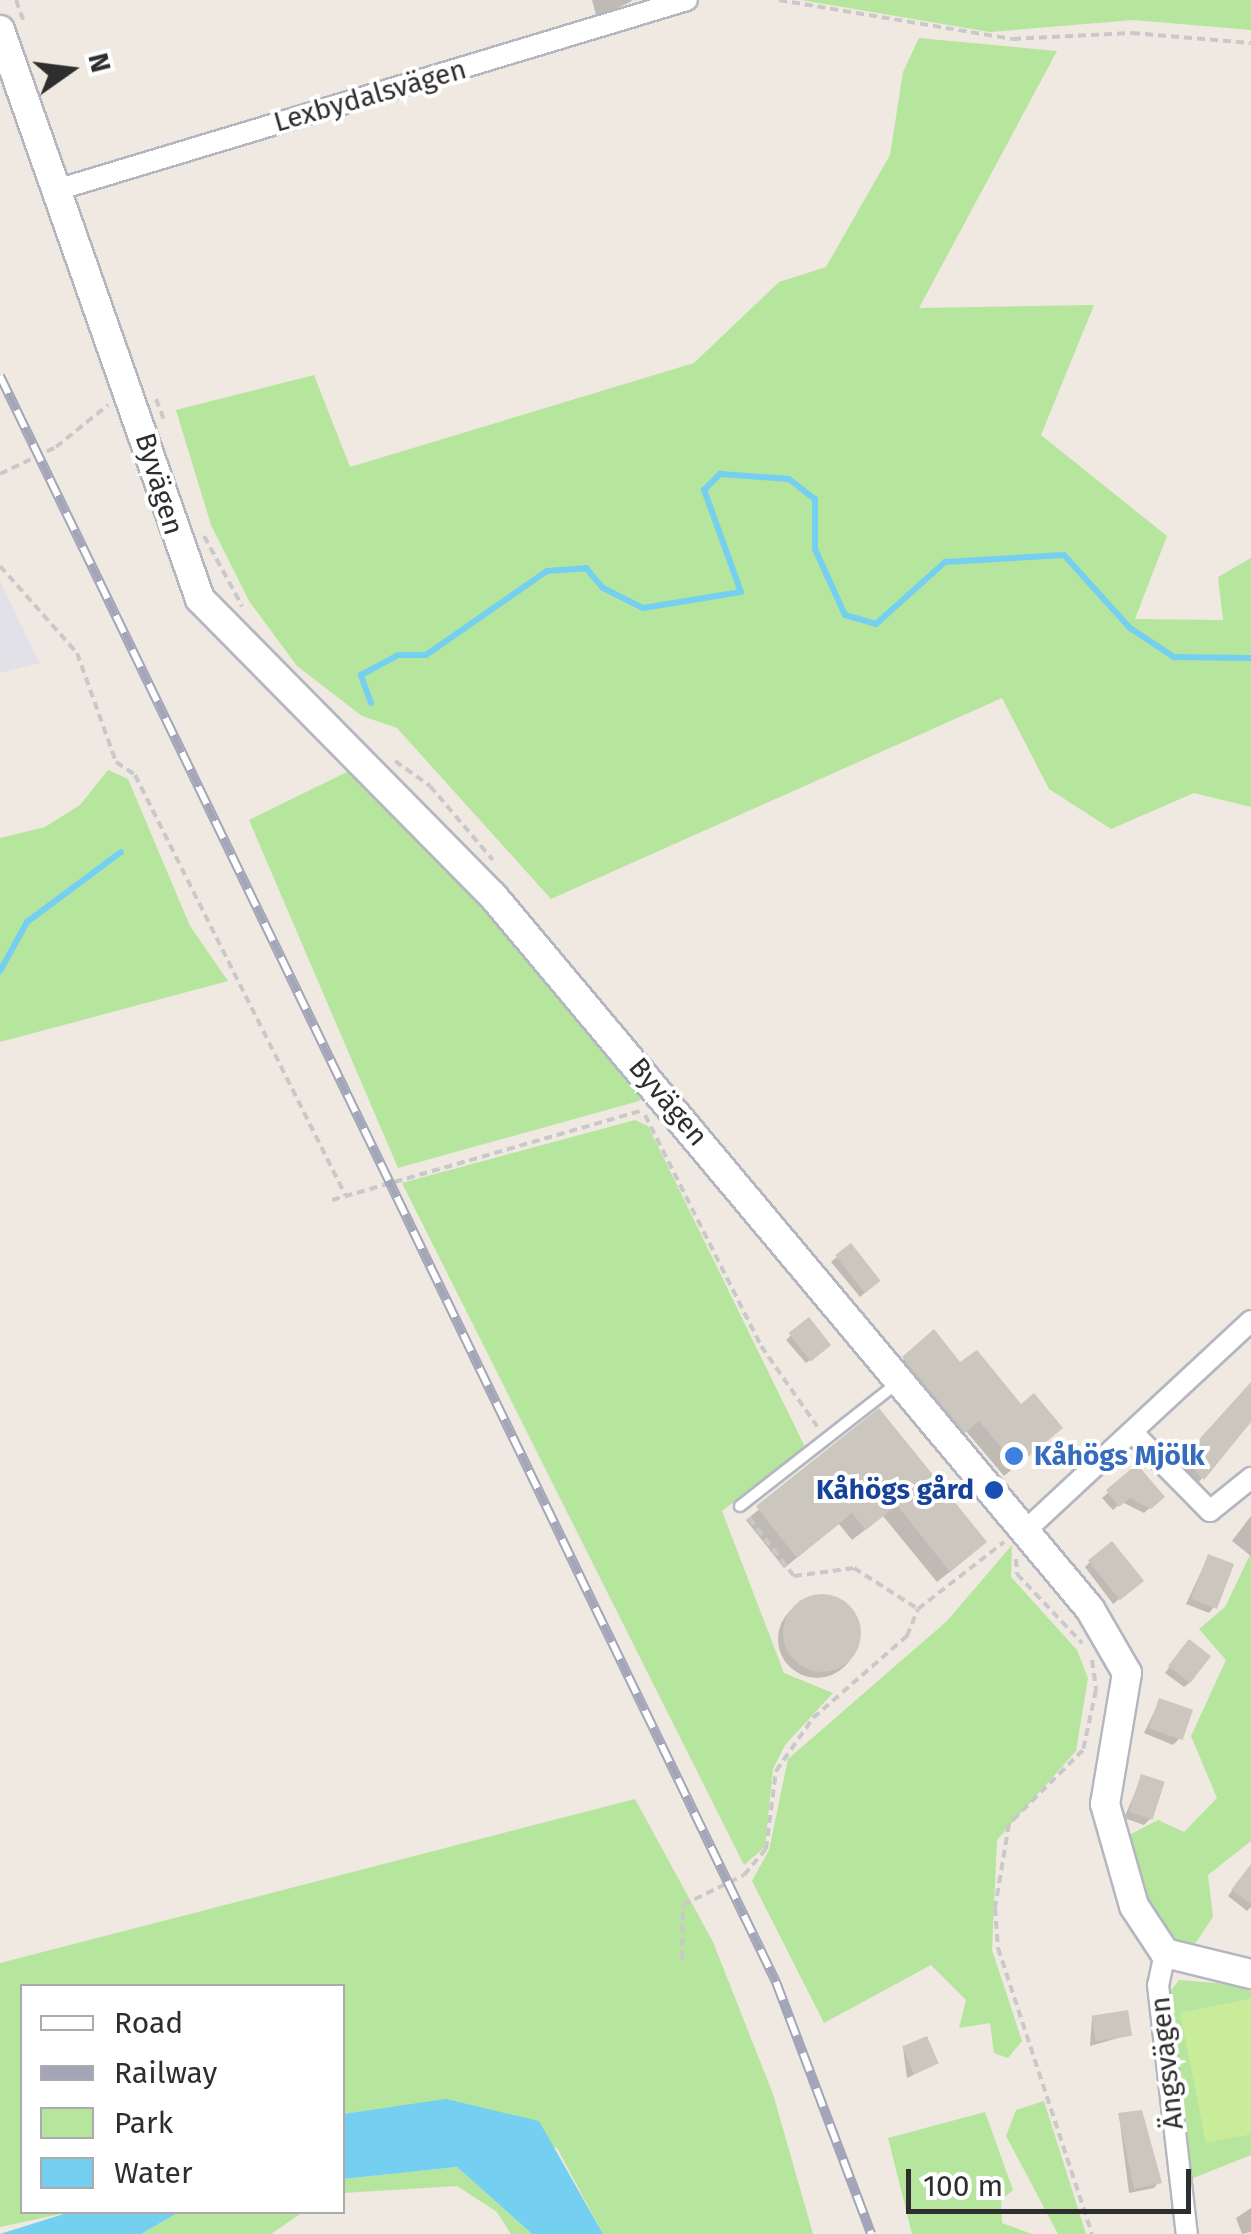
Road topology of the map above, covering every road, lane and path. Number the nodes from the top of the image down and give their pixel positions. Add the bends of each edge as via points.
1 (687, 0) edge
2 (778, 0) edge
3 (658, 4) edge
4 (0, 30) edge
5 (1251, 43) edge
6 (54, 191) junction
7 (127, 389) junction
8 (155, 396) dead end
9 (166, 428) dead end
10 (0, 474) edge
11 (200, 526) dead end
12 (0, 566) edge
13 (252, 621) dead end
14 (392, 759) dead end
15 (500, 868) dead end
16 (653, 1103) junction
17 (345, 1195) junction
18 (332, 1200) dead end
19 (1247, 1333) edge
20 (900, 1380) junction
21 (1132, 1432) junction
22 (828, 1442) junction
23 (1251, 1478) edge
24 (740, 1506) joint
25 (1030, 1535) junction
26 (918, 1609) junction
27 (1164, 1953) junction
28 (682, 1959) dead end
29 (1251, 1974) edge
30 (1092, 2234) edge
31 (1187, 2234) edge

1 - 3 street, Lexbydalsvägen
2 - 5 path via 1014,40 1132,33
3 - 6 street, Lexbydalsvägen
4 - 6 street, Byvägen
6 - 7 street, Byvägen
7 - 10 path via 56,447
7 - 16 street, Byvägen via 189,578 218,624 410,807
8 - 9 path
11 - 13 path
12 - 17 path via 77,652 116,762 136,776
14 - 15 path via 430,786
16 - 17 path
16 - 20 street, Byvägen
16 - 22 path via 761,1346
17 - 18 path
19 - 21 street
20 - 22 lane
20 - 25 street, Byvägen
21 - 23 street via 1210,1511
21 - 25 street
22 - 24 lane
24 - 26 path via 794,1576 854,1568
25 - 26 path
25 - 27 street, Byvägen via 1118,1647 1126,1702 1104,1804 1108,1836
25 - 30 path via 1017,1556 1017,1574 1083,1644 1096,1690 1070,1768 1008,1824 996,1881 998,1948
26 - 28 path via 907,1636 813,1718 776,1771 766,1849 744,1876 683,1905
27 - 29 street
27 - 31 street, Ängsvägen via 1158,1985

